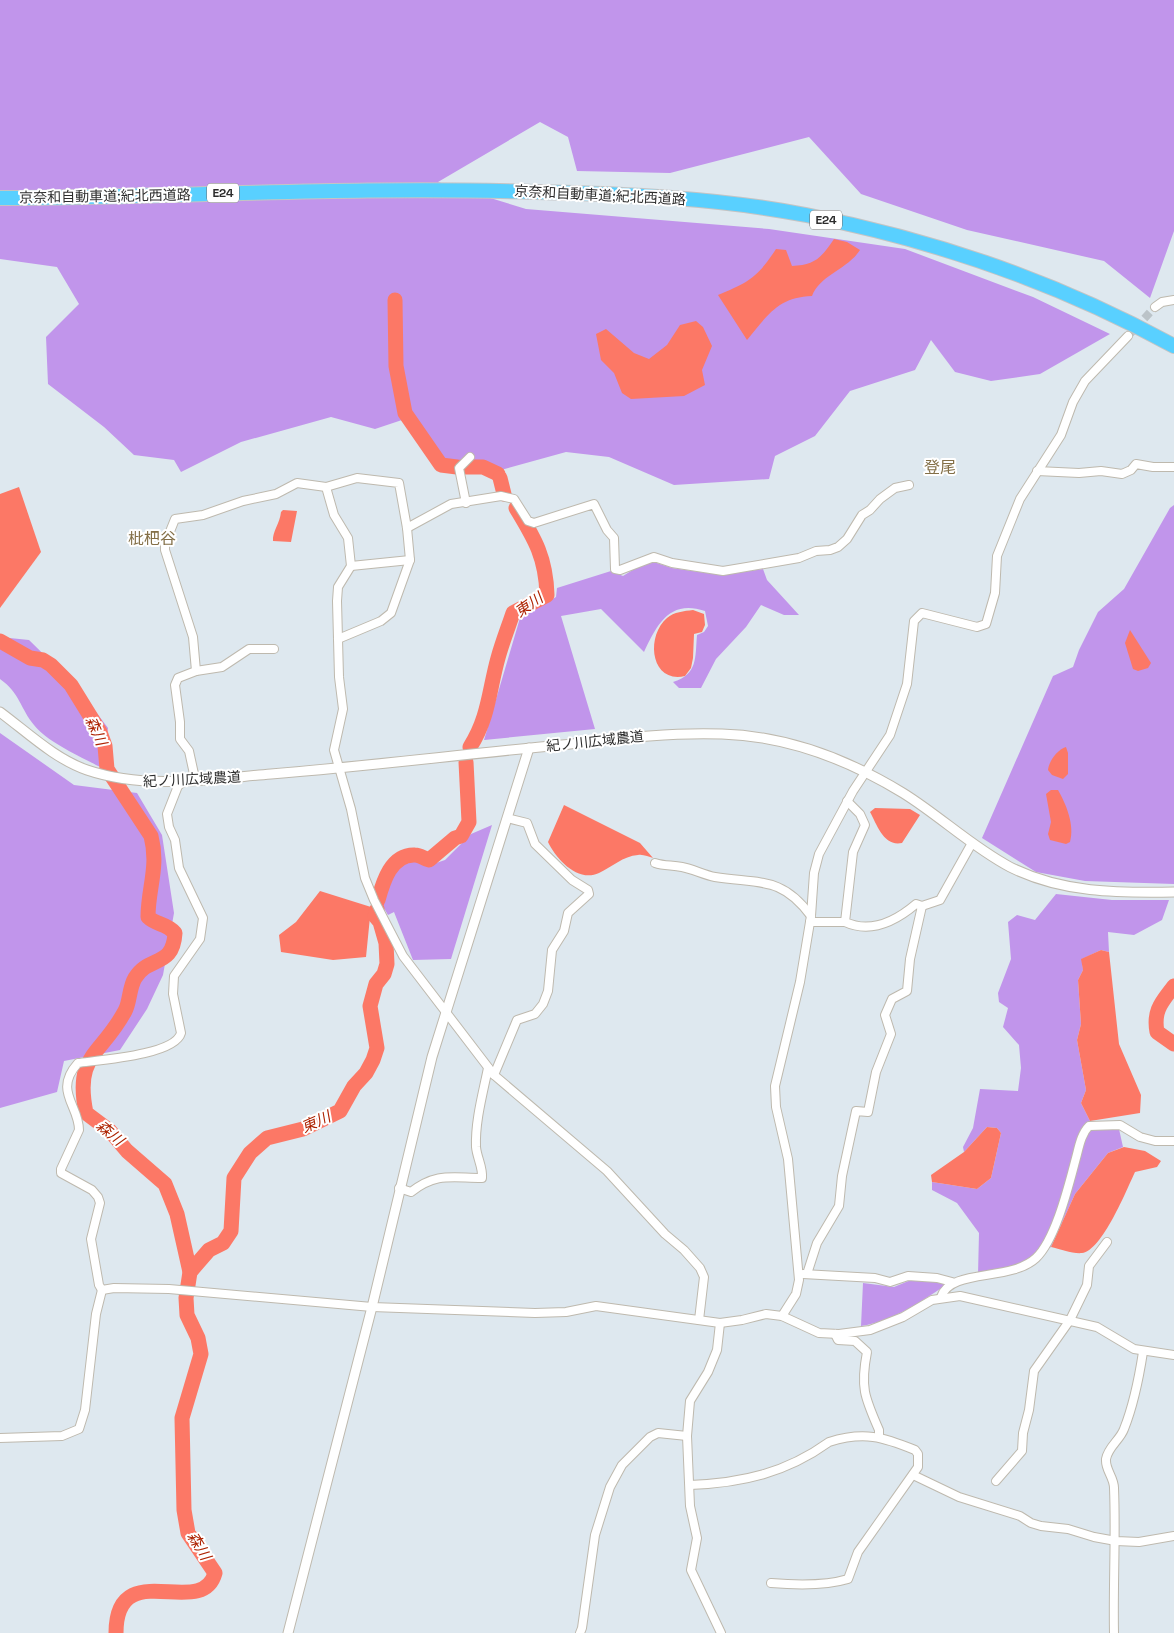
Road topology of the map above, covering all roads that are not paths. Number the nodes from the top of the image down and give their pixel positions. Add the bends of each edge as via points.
1 (0, 198) edge
2 (1174, 300) edge
3 (1154, 307) tunnel mouth
4 (1128, 336) tunnel mouth
5 (1174, 346) edge
6 (470, 457) dead end
7 (1174, 467) edge
8 (1037, 471) junction
9 (909, 485) dead end
10 (326, 487) junction
11 (466, 503) junction
12 (407, 528) junction
13 (410, 560) junction
14 (351, 566) junction
15 (338, 638) junction
16 (274, 649) dead end
17 (196, 671) junction
18 (0, 712) edge
19 (528, 748) junction
20 (339, 768) junction
21 (865, 774) junction
22 (187, 781) junction
23 (848, 801) junction
24 (507, 818) junction
25 (972, 843) junction
26 (655, 863) dead end
27 (1174, 892) edge
28 (922, 906) junction
29 (810, 919) junction
30 (846, 922) junction
31 (445, 1013) junction
32 (488, 1068) junction
33 (494, 1075) junction
34 (1174, 1141) edge
35 (399, 1188) junction
36 (1107, 1242) dead end
37 (799, 1274) junction
38 (807, 1274) junction
39 (952, 1282) junction
40 (102, 1290) junction
41 (941, 1297) junction
42 (372, 1307) junction
43 (782, 1316) junction
44 (699, 1320) junction
45 (1070, 1320) junction
46 (720, 1322) junction
47 (835, 1334) junction
48 (1144, 1352) junction
49 (1174, 1354) edge
50 (687, 1436) junction
51 (879, 1436) junction
52 (0, 1438) edge
53 (913, 1475) junction
54 (996, 1481) dead end
55 (690, 1485) junction
56 (1174, 1536) edge
57 (1116, 1541) junction
58 (771, 1583) dead end
59 (288, 1633) edge
60 (580, 1633) edge
61 (721, 1633) edge
62 (1114, 1633) edge

1 - 5 highway, 京奈和自動車道;紀北西道路 / E24 via 456,189 704,201 804,215 945,249 1080,299
2 - 3 street
4 - 8 street via 1085,381 1060,436
6 - 11 street via 459,468
7 - 8 street via 1136,464 1122,474
8 - 21 street via 1020,498 997,556 994,593 986,624 976,626 922,613 914,621 907,684 890,735
9 - 11 street via 895,488 880,499 862,515 848,539 838,547 723,572 654,557 620,570 615,568 614,538 594,504 534,523 528,521 514,499 508,496
10 - 12 street via 357,478 399,483
10 - 14 street via 334,515 348,538
10 - 17 street via 297,483 276,494 243,501 204,515 175,519 165,550 193,637
11 - 12 street via 444,507
12 - 13 street
13 - 14 street
13 - 15 street via 389,616
14 - 15 street via 338,587
15 - 20 street via 343,700 342,721 334,750
16 - 17 street via 249,649 222,667
17 - 22 street via 178,678 175,685 180,742 189,750 194,774
18 - 22 street, 紀ノ川広域農道 via 67,762 87,770 130,782
19 - 20 street, 紀ノ川広域農道
19 - 21 street, 紀ノ川広域農道 via 661,735 724,734 780,740 818,752
19 - 24 street
20 - 22 street, 紀ノ川広域農道
20 - 31 street via 365,878 374,900 403,956
21 - 23 street
21 - 25 street, 紀ノ川広域農道 via 903,793
22 - 40 street via 175,790 167,822 175,840 182,879 203,918 200,939 174,976 173,994 180,1037 159,1049 78,1063 67,1095 79,1130 61,1173 92,1190 98,1197 100,1203 90,1239
23 - 29 street via 819,854
23 - 30 street via 865,825 853,852
24 - 31 street
24 - 33 street via 527,823 535,844 589,894 568,913 564,931 552,950 548,991 543,1004 535,1014 517,1020
25 - 27 street, 紀ノ川広域農道 via 1012,867 1070,888 1097,892
25 - 28 street via 940,900
26 - 29 street via 712,876 762,881 796,897
28 - 30 street via 916,904 891,922 876,926 856,926
28 - 38 street via 910,959 908,991 892,999 885,1015 891,1034 876,1072 868,1112 856,1111 839,1206 817,1243
29 - 30 street
29 - 37 street via 800,982 775,1086 776,1107 788,1160
31 - 32 street
31 - 35 street
32 - 33 street
32 - 35 street via 476,1145 482,1178 446,1176 423,1182 411,1192
33 - 44 street via 607,1171 700,1268 704,1277
34 - 39 street via 1140,1138 1120,1125 1089,1126 1082,1138 1062,1208 1037,1257 1017,1270
35 - 42 street
36 - 45 street via 1089,1266 1087,1285
37 - 38 street
37 - 43 street via 796,1294
38 - 39 street via 875,1278 890,1282 908,1276
39 - 41 street via 943,1290
40 - 42 street via 169,1289
40 - 52 street via 96,1314 85,1410 79,1429 62,1436
41 - 45 street via 960,1296
41 - 47 street via 870,1330
42 - 44 street via 535,1313 566,1312 596,1306
42 - 59 street
43 - 46 street via 766,1314
43 - 47 street via 819,1333
44 - 46 street
45 - 48 street via 1097,1327
45 - 54 street via 1034,1371 1022,1451
46 - 50 street via 717,1350 690,1401
47 - 51 street via 838,1340 855,1341 867,1352 862,1375 864,1394
48 - 49 street
48 - 57 street via 1124,1430 1106,1459 1114,1487
50 - 55 street
50 - 60 street via 658,1433 650,1437 622,1465 610,1487 595,1535
51 - 53 street via 916,1450 918,1460
51 - 55 street via 840,1438 768,1474
53 - 57 street via 959,1497 1020,1516 1031,1523
53 - 58 street via 858,1552 848,1579 792,1585
55 - 61 street via 690,1506 697,1538 691,1570
56 - 57 street via 1139,1542
57 - 62 street via 1113,1553

